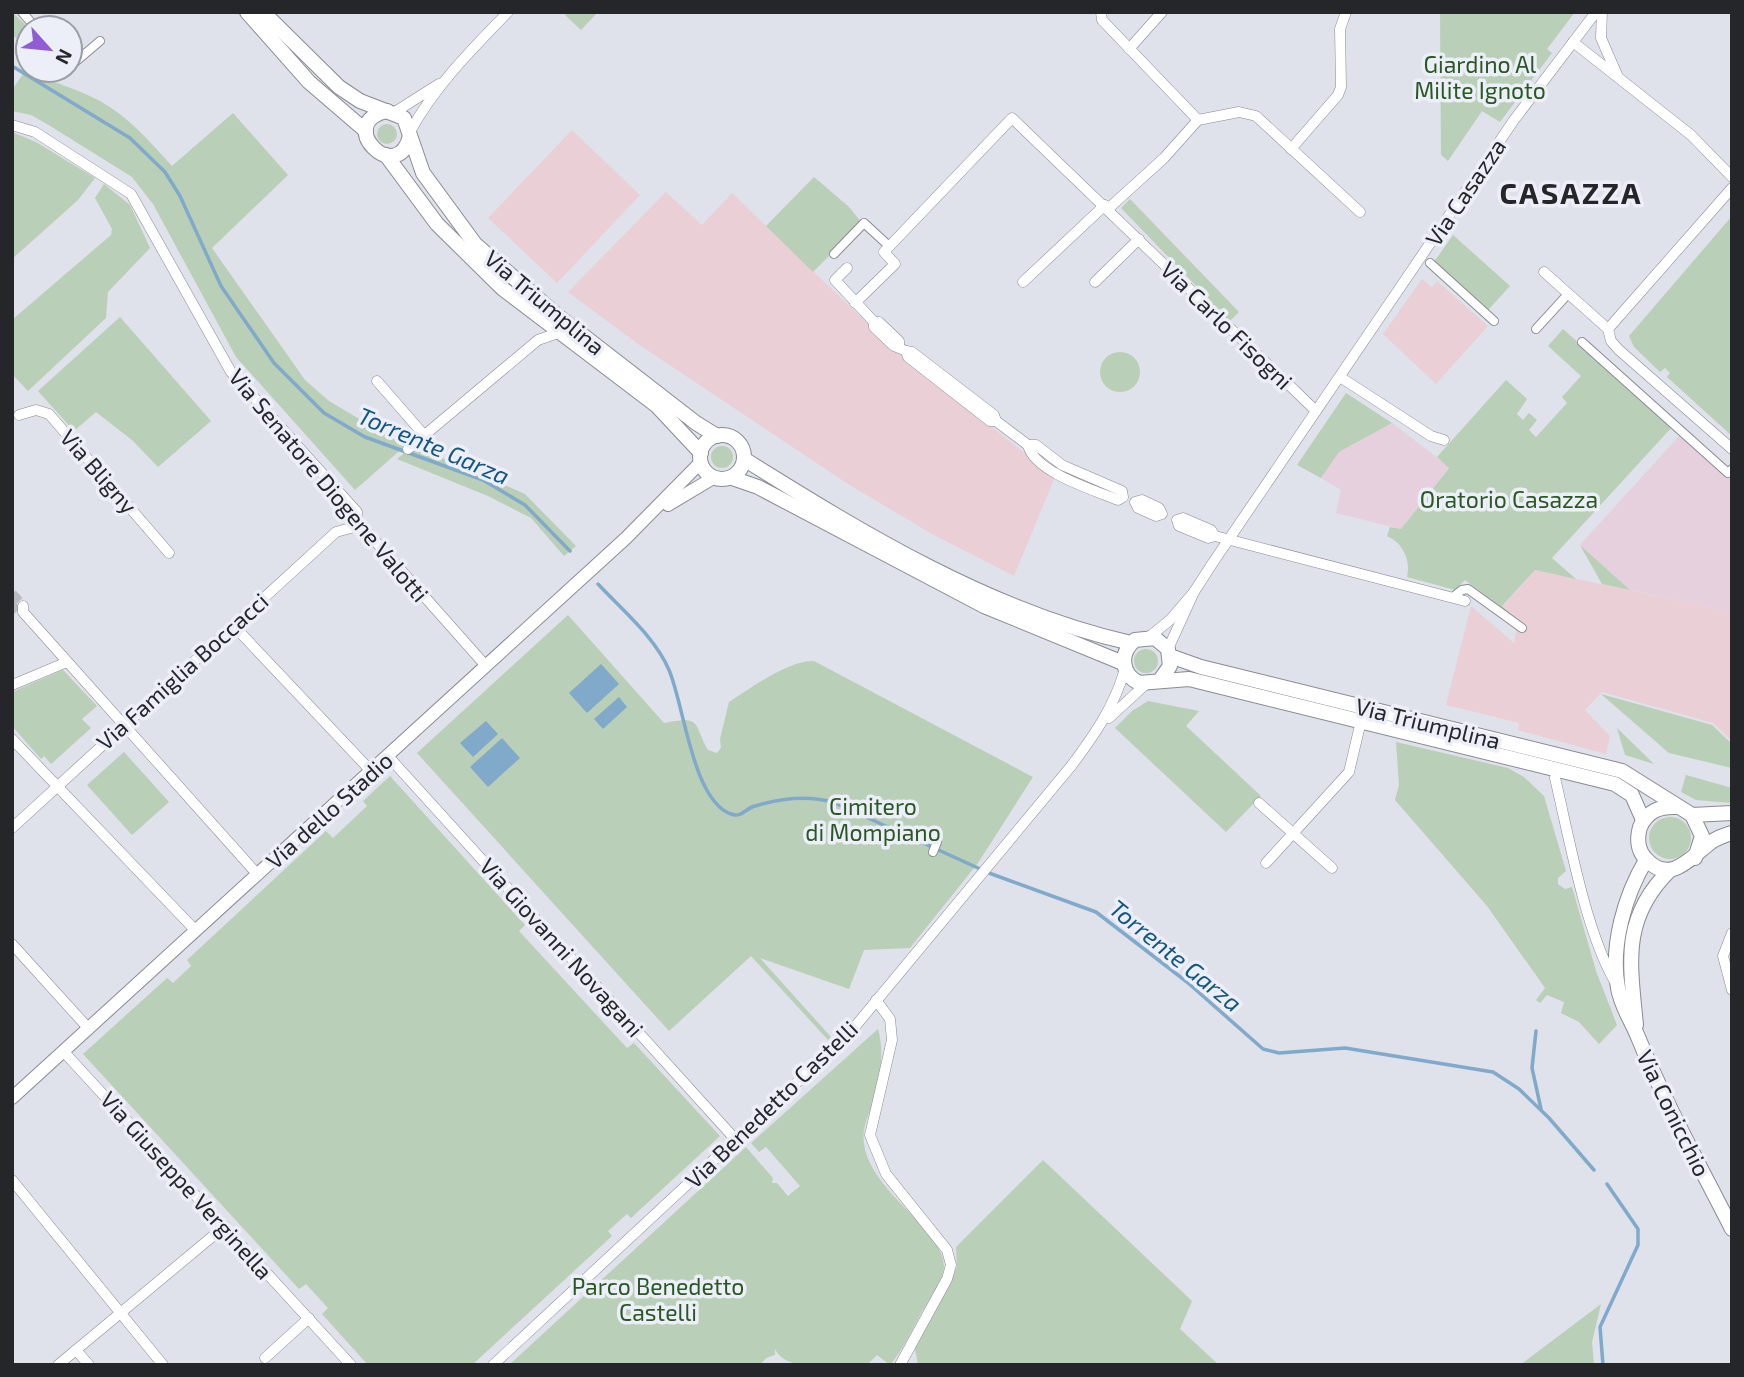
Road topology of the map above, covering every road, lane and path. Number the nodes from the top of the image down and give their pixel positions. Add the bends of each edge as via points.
1 (247, 12) edge
2 (263, 12) edge
3 (508, 12) edge
4 (1101, 12) edge
5 (1162, 12) edge
6 (1346, 12) edge
7 (1596, 12) edge
8 (1602, 12) edge
9 (100, 41) dead end
10 (1573, 42) junction
11 (1129, 49) junction
12 (84, 55) edge
13 (1618, 77) junction
14 (446, 80) junction
15 (391, 112) junction
16 (1198, 120) junction
17 (12, 125) edge
18 (366, 131) junction
19 (410, 134) junction
20 (1291, 149) junction
21 (386, 155) junction
22 (1732, 177) edge
23 (1732, 188) edge
24 (1107, 206) junction
25 (1360, 212) dead end
26 (1139, 239) junction
27 (889, 247) junction
28 (834, 254) dead end
29 (1430, 263) dead end
30 (847, 268) dead end
31 (1544, 272) dead end
32 (1023, 282) dead end
33 (1095, 282) dead end
34 (1568, 293) junction
35 (855, 303) junction
36 (1494, 321) dead end
37 (1536, 329) dead end
38 (1608, 329) junction
39 (558, 333) junction
40 (1582, 342) dead end
41 (1340, 376) junction
42 (377, 381) dead end
43 (1316, 411) junction
44 (19, 415) dead end
45 (424, 435) junction
46 (717, 436) junction
47 (1444, 440) dead end
48 (408, 449) dead end
49 (1732, 449) edge
50 (701, 457) junction
51 (744, 460) junction
52 (1732, 469) edge
53 (713, 478) junction
54 (732, 478) junction
55 (644, 520) junction
56 (358, 526) junction
57 (1227, 542) junction
58 (169, 553) dead end
59 (1194, 592) junction
60 (1454, 597) junction
61 (1465, 601) dead end
62 (21, 609) tunnel mouth
63 (233, 625) junction
64 (1522, 628) dead end
65 (1149, 637) junction
66 (1131, 643) junction
67 (1169, 653) junction
68 (67, 662) junction
69 (486, 666) junction
70 (1124, 666) junction
71 (1153, 682) junction
72 (12, 685) edge
73 (1361, 721) junction
74 (1104, 723) junction
75 (123, 726) junction
76 (12, 739) edge
77 (388, 756) junction
78 (1557, 769) junction
79 (371, 771) junction
80 (55, 787) junction
81 (1259, 803) dead end
82 (1677, 807) junction
83 (1732, 813) edge
84 (1692, 815) junction
85 (1643, 820) junction
86 (12, 828) edge
87 (1293, 833) junction
88 (1732, 833) edge
89 (937, 842) dead end
90 (933, 852) dead end
91 (1695, 858) junction
92 (1646, 860) junction
93 (1266, 863) dead end
94 (1332, 867) dead end
95 (1670, 870) junction
96 (258, 875) junction
97 (196, 931) junction
98 (1732, 933) edge
99 (12, 944) edge
100 (1617, 985) junction
101 (1732, 990) edge
102 (876, 1000) junction
103 (89, 1029) junction
104 (1636, 1034) junction
105 (64, 1052) junction
106 (12, 1098) edge
107 (736, 1140) junction
108 (12, 1180) edge
109 (225, 1226) junction
110 (1732, 1229) edge
111 (121, 1314) junction
112 (309, 1318) junction
113 (76, 1350) junction
114 (265, 1358) dead end
115 (58, 1365) edge
116 (89, 1365) edge
117 (163, 1365) edge
118 (351, 1365) edge
119 (493, 1365) edge
120 (900, 1365) edge

1 - 18 main road, Via Triumplina via 309,82
2 - 15 main road via 339,87 360,101
3 - 14 street
4 - 11 street via 1102,20
5 - 11 street
6 - 20 street via 1340,29 1338,95
7 - 10 street, Via Casazza
8 - 13 street via 1601,38
9 - 12 street
10 - 13 street
10 - 41 street, Via Casazza via 1514,120
11 - 16 street
13 - 22 street via 1691,135
14 - 15 street
14 - 19 street
15 - 18 main road via 373,117
15 - 19 main road, Via Triumplina via 404,118
16 - 20 street via 1247,112
16 - 24 street via 1164,158
17 - 56 street, Via Senatore Diogene Valotti via 34,132 131,194 223,361 358,512
18 - 21 main road, Via Triumplina via 371,147
19 - 21 main road via 402,151
19 - 46 main road, Via Triumplina via 423,173 475,244 558,316
20 - 25 street
21 - 39 main road, Via Triumplina via 418,202 465,253
23 - 38 street
24 - 26 street, Via Carlo Fisogni
24 - 27 street, Via Carlo Fisogni via 1012,118
24 - 32 street
26 - 33 street
26 - 43 street, Via Carlo Fisogni
27 - 28 street via 864,223
27 - 35 street via 884,252 895,264
29 - 36 street
30 - 35 street via 835,280
31 - 34 street
34 - 37 street
34 - 38 street
35 - 57 street via 894,346 912,352 1028,445 1122,491 1123,497 1142,500 1162,514 1211,530
38 - 49 street via 1619,350
39 - 45 street, Via Triumplina via 538,340
39 - 50 main road, Via Triumplina via 657,406
40 - 52 street via 1728,473
41 - 43 street, Via Casazza
41 - 47 street
42 - 45 street
43 - 57 street, Via Casazza
44 - 58 street, Via Bligny via 36,410 49,414
45 - 48 street, Via Triumplina
46 - 50 main road via 706,442
46 - 51 main road, Via Triumplina via 736,439
50 - 53 main road, Via Triumplina
50 - 55 street, Via dello Stadio
51 - 54 main road
51 - 66 main road, Via Triumplina via 999,600 1078,630
53 - 54 main road
53 - 55 street, Via dello Stadio
54 - 70 main road via 758,487 993,611
55 - 69 street, Via dello Stadio
56 - 63 street, Via Famiglia Boccacci via 335,532
56 - 69 street, Via Senatore Diogene Valotti
57 - 59 street, Via Casazza
57 - 60 street
59 - 65 street, Via Casazza
59 - 67 street, Via Casazza
60 - 61 street
60 - 64 street via 1468,589
62 - 68 street
63 - 75 street, Via Famiglia Boccacci
63 - 79 street
65 - 66 main road
65 - 67 main road, Via Triumplina via 1160,641
66 - 70 main road
67 - 71 main road via 1169,670
67 - 82 main road, Via Triumplina via 1211,670 1622,771
68 - 72 street
68 - 75 street
69 - 77 street, Via dello Stadio
70 - 71 main road via 1133,680
70 - 74 street, Via Benedetto Castelli
71 - 73 main road, Via Triumplina via 1189,679
71 - 74 street, Via Benedetto Castelli
73 - 78 main road, Via Triumplina
73 - 87 street via 1349,772
74 - 102 street, Via Benedetto Castelli
75 - 80 street, Via Famiglia Boccacci
75 - 96 street
76 - 80 street
77 - 79 street, Via dello Stadio
77 - 107 street, Via Giovanni Novagani
78 - 85 main road, Via Triumplina via 1628,790
78 - 100 street via 1558,790 1592,921 1603,960
79 - 96 street, Via dello Stadio
80 - 86 street, Via Famiglia Boccacci
80 - 97 street via 71,797
81 - 87 street
82 - 84 main road, Via Triumplina
82 - 85 main road via 1664,806
83 - 84 main road
84 - 91 main road via 1702,836
85 - 92 main road, Via Triumplina via 1638,844
87 - 93 street
87 - 94 street
88 - 91 main road via 1713,840
89 - 90 street
91 - 95 main road
92 - 95 main road
92 - 100 main road, Via Conicchio via 1621,922
95 - 104 main road, Via Conicchio via 1651,890 1634,924 1630,979
96 - 97 street, Via dello Stadio
97 - 103 street, Via dello Stadio
98 - 101 street via 1723,956
99 - 103 street
100 - 104 main road, Via Conicchio
102 - 107 street, Via Benedetto Castelli via 827,1056
102 - 120 street via 890,1019 892,1040 870,1135 886,1174 943,1244 951,1265
103 - 105 street, Via dello Stadio
104 - 110 main road, Via Conicchio
105 - 106 street, Via dello Stadio
105 - 109 street, Via Giuseppe Verginella
107 - 119 street, Via Benedetto Castelli
108 - 111 street
109 - 111 street
109 - 112 street, Via Giuseppe Verginella
111 - 113 street
111 - 117 street
112 - 114 street
112 - 118 street, Via Giuseppe Verginella
113 - 115 street
113 - 116 street

